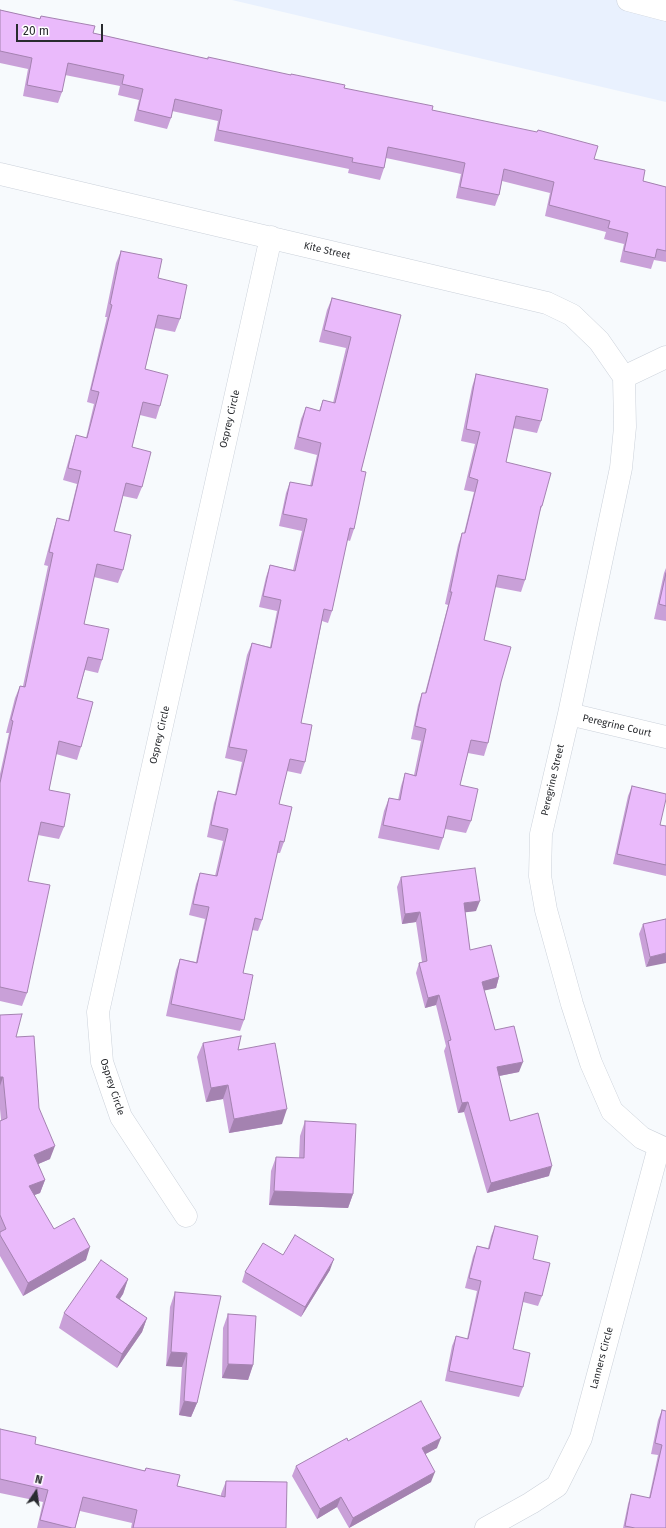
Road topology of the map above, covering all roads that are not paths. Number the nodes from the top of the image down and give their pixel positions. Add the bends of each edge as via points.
1 (628, 0) edge
2 (666, 10) edge
3 (0, 174) edge
4 (271, 237) junction
5 (666, 357) edge
6 (624, 377) junction
7 (569, 714) junction
8 (666, 737) edge
9 (662, 1148) edge
10 (186, 1216) dead end
11 (486, 1528) edge

1 - 2 street
3 - 4 street, Kite Street
4 - 6 street, Kite Street via 547,303 572,315 594,336
4 - 10 street, Osprey Circle via 98,1012 102,1062 121,1117
5 - 6 street
6 - 7 street, Peregrine Street via 625,427 621,468
7 - 8 street, Peregrine Court
7 - 9 street, Peregrine Street via 541,834 540,876 546,910 588,1055 612,1111 642,1138
9 - 11 street, Lanners Circle via 581,1438 557,1486

